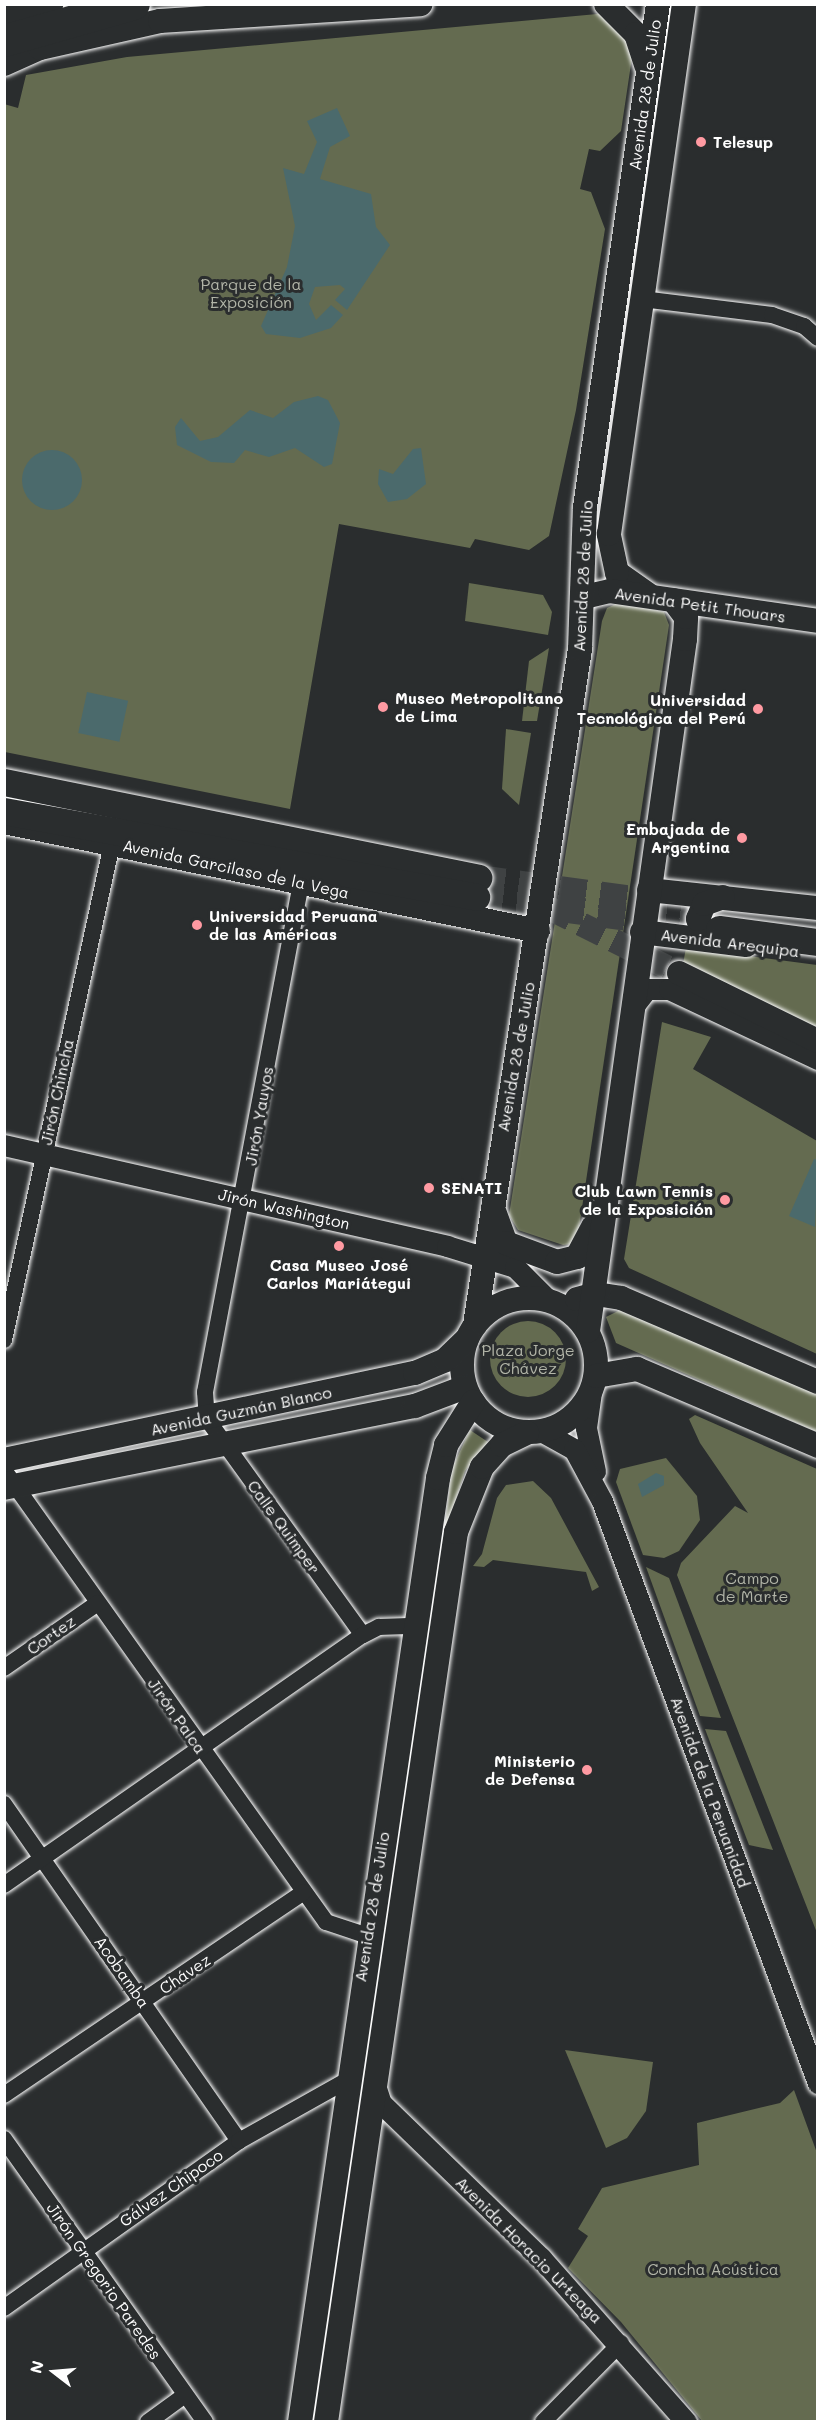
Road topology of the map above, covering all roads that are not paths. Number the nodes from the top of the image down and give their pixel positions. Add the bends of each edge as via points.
1 (47, 4) edge
2 (134, 4) edge
3 (420, 4) edge
4 (606, 4) edge
5 (658, 4) edge
6 (684, 4) edge
7 (4, 12) edge
8 (4, 41) edge
9 (4, 64) edge
10 (647, 82) junction
11 (642, 299) junction
12 (818, 338) edge
13 (649, 596) junction
14 (584, 597) junction
15 (673, 600) junction
16 (818, 621) edge
17 (4, 782) edge
18 (4, 811) edge
19 (4, 822) edge
20 (112, 844) junction
21 (301, 883) junction
22 (649, 890) junction
23 (818, 908) edge
24 (723, 920) junction
25 (818, 924) edge
26 (537, 931) junction
27 (642, 932) junction
28 (818, 942) edge
29 (818, 954) edge
30 (679, 973) tunnel mouth
31 (629, 1014) junction
32 (818, 1041) edge
33 (818, 1059) edge
34 (4, 1145) edge
35 (44, 1154) junction
36 (603, 1196) junction
37 (492, 1199) junction
38 (244, 1200) junction
39 (482, 1256) junction
40 (591, 1295) junction
41 (554, 1302) junction
42 (7, 1316) edge
43 (588, 1331) junction
44 (471, 1332) junction
45 (4, 1340) edge
46 (818, 1382) edge
47 (594, 1384) junction
48 (469, 1395) junction
49 (207, 1419) junction
50 (535, 1432) junction
51 (223, 1444) junction
52 (818, 1446) edge
53 (4, 1460) edge
54 (8, 1482) edge
55 (602, 1501) junction
56 (98, 1603) junction
57 (415, 1626) junction
58 (363, 1635) junction
59 (4, 1668) edge
60 (200, 1749) junction
61 (4, 1804) edge
62 (42, 1859) junction
63 (4, 1885) edge
64 (304, 1892) junction
65 (368, 1936) junction
66 (143, 2003) junction
67 (374, 2080) junction
68 (346, 2081) junction
69 (818, 2082) edge
70 (4, 2095) edge
71 (4, 2139) edge
72 (239, 2141) junction
73 (81, 2252) junction
74 (4, 2308) edge
75 (621, 2343) junction
76 (185, 2395) junction
77 (148, 2421) edge
78 (205, 2421) edge
79 (300, 2421) edge
80 (326, 2421) edge
81 (543, 2421) edge
82 (686, 2421) edge

1 - 7 highway
2 - 8 highway
3 - 9 main road via 160,21 40,48
4 - 10 main road via 636,34
5 - 10 main road, Avenida 28 de Julio
6 - 11 main road, Avenida 28 de Julio
10 - 14 main road, Avenida 28 de Julio via 585,507
11 - 12 street via 772,315 804,326
11 - 13 main road, Avenida 28 de Julio via 609,540 617,573
13 - 14 main road, Avenida Petit Thouars via 603,591
13 - 15 main road, Avenida Petit Thouars
14 - 26 main road, Avenida 28 de Julio
15 - 16 main road, Avenida Petit Thouars
15 - 22 main road via 686,623
17 - 18 main road, Avenida Garcilaso de la Vega via 477,888
19 - 20 main road, Avenida Garcilaso de la Vega
20 - 21 main road, Avenida Garcilaso de la Vega
20 - 35 street, Jirón Chincha
21 - 26 main road, Avenida Garcilaso de la Vega
21 - 38 street, Jirón Yauyos
22 - 24 main road, Avenida Arequipa
22 - 27 main road
23 - 24 main road, Avenida Arequipa
24 - 25 main road, Avenida Arequipa
24 - 27 main road, Avenida Arequipa
24 - 28 main road, Avenida Arequipa
24 - 29 main road, Avenida Arequipa
26 - 37 main road, Avenida 28 de Julio
27 - 31 main road
30 - 32 main road
31 - 33 street via 647,989 669,989
31 - 36 main road
34 - 35 street, Jirón Washington
35 - 38 street, Jirón Washington
35 - 42 street, Jirón Chincha
36 - 37 main road via 583,1248 561,1262 506,1243 496,1225
36 - 40 main road
37 - 39 main road, Avenida 28 de Julio
38 - 39 street, Jirón Washington
38 - 49 street, Jirón Yauyos via 205,1392
39 - 41 street, Jirón Washington via 521,1271
39 - 44 main road, Avenida 28 de Julio
40 - 41 main road
40 - 43 main road
40 - 46 main road via 621,1298 697,1326
41 - 43 main road
41 - 44 main road via 508,1301
42 - 45 street, Jirón Chincha
43 - 47 main road
44 - 48 main road
44 - 49 main road, Avenida Guzmán Blanco via 445,1360 415,1373
47 - 50 main road via 572,1418
47 - 52 main road via 637,1369
47 - 55 street, Avenida de la Peruanidad via 586,1428
48 - 50 main road via 496,1424
48 - 51 main road, Avenida Guzmán Blanco
48 - 57 main road, Avenida 28 de Julio via 443,1453
49 - 51 street, Calle Quimper
49 - 53 main road, Avenida Guzmán Blanco
50 - 55 street, Avenida de la Peruanidad via 574,1449
50 - 67 main road, Avenida 28 de Julio via 507,1441 482,1467 456,1532
51 - 54 main road, Avenida Guzmán Blanco
51 - 58 street, Calle Quimper
54 - 56 street, Jirón Palca
55 - 69 street, Avenida de la Peruanidad
56 - 59 street, Cortez
56 - 60 street, Jirón Palca
57 - 58 street via 380,1627
57 - 65 main road, Avenida 28 de Julio
58 - 60 street
60 - 62 street
60 - 64 street, Jirón Palca
61 - 62 street, Acobamba
62 - 63 street
62 - 66 street, Acobamba
64 - 65 street, Jirón Palca via 333,1928
64 - 66 street, Chávez
65 - 68 main road, Avenida 28 de Julio
66 - 70 street, Chávez
66 - 72 street, Acobamba
67 - 75 street, Avenida Horacio Urteaga via 381,2103
67 - 80 main road, Avenida 28 de Julio
68 - 72 street, Gálvez Chipoco
68 - 79 main road, Avenida 28 de Julio
71 - 73 street, Jirón Gregorio Paredes
72 - 73 street, Gálvez Chipoco
73 - 74 street, Gálvez Chipoco
73 - 76 street, Jirón Gregorio Paredes
75 - 81 street
75 - 82 street, Avenida Horacio Urteaga
76 - 77 street
76 - 78 street, Jirón Gregorio Paredes

